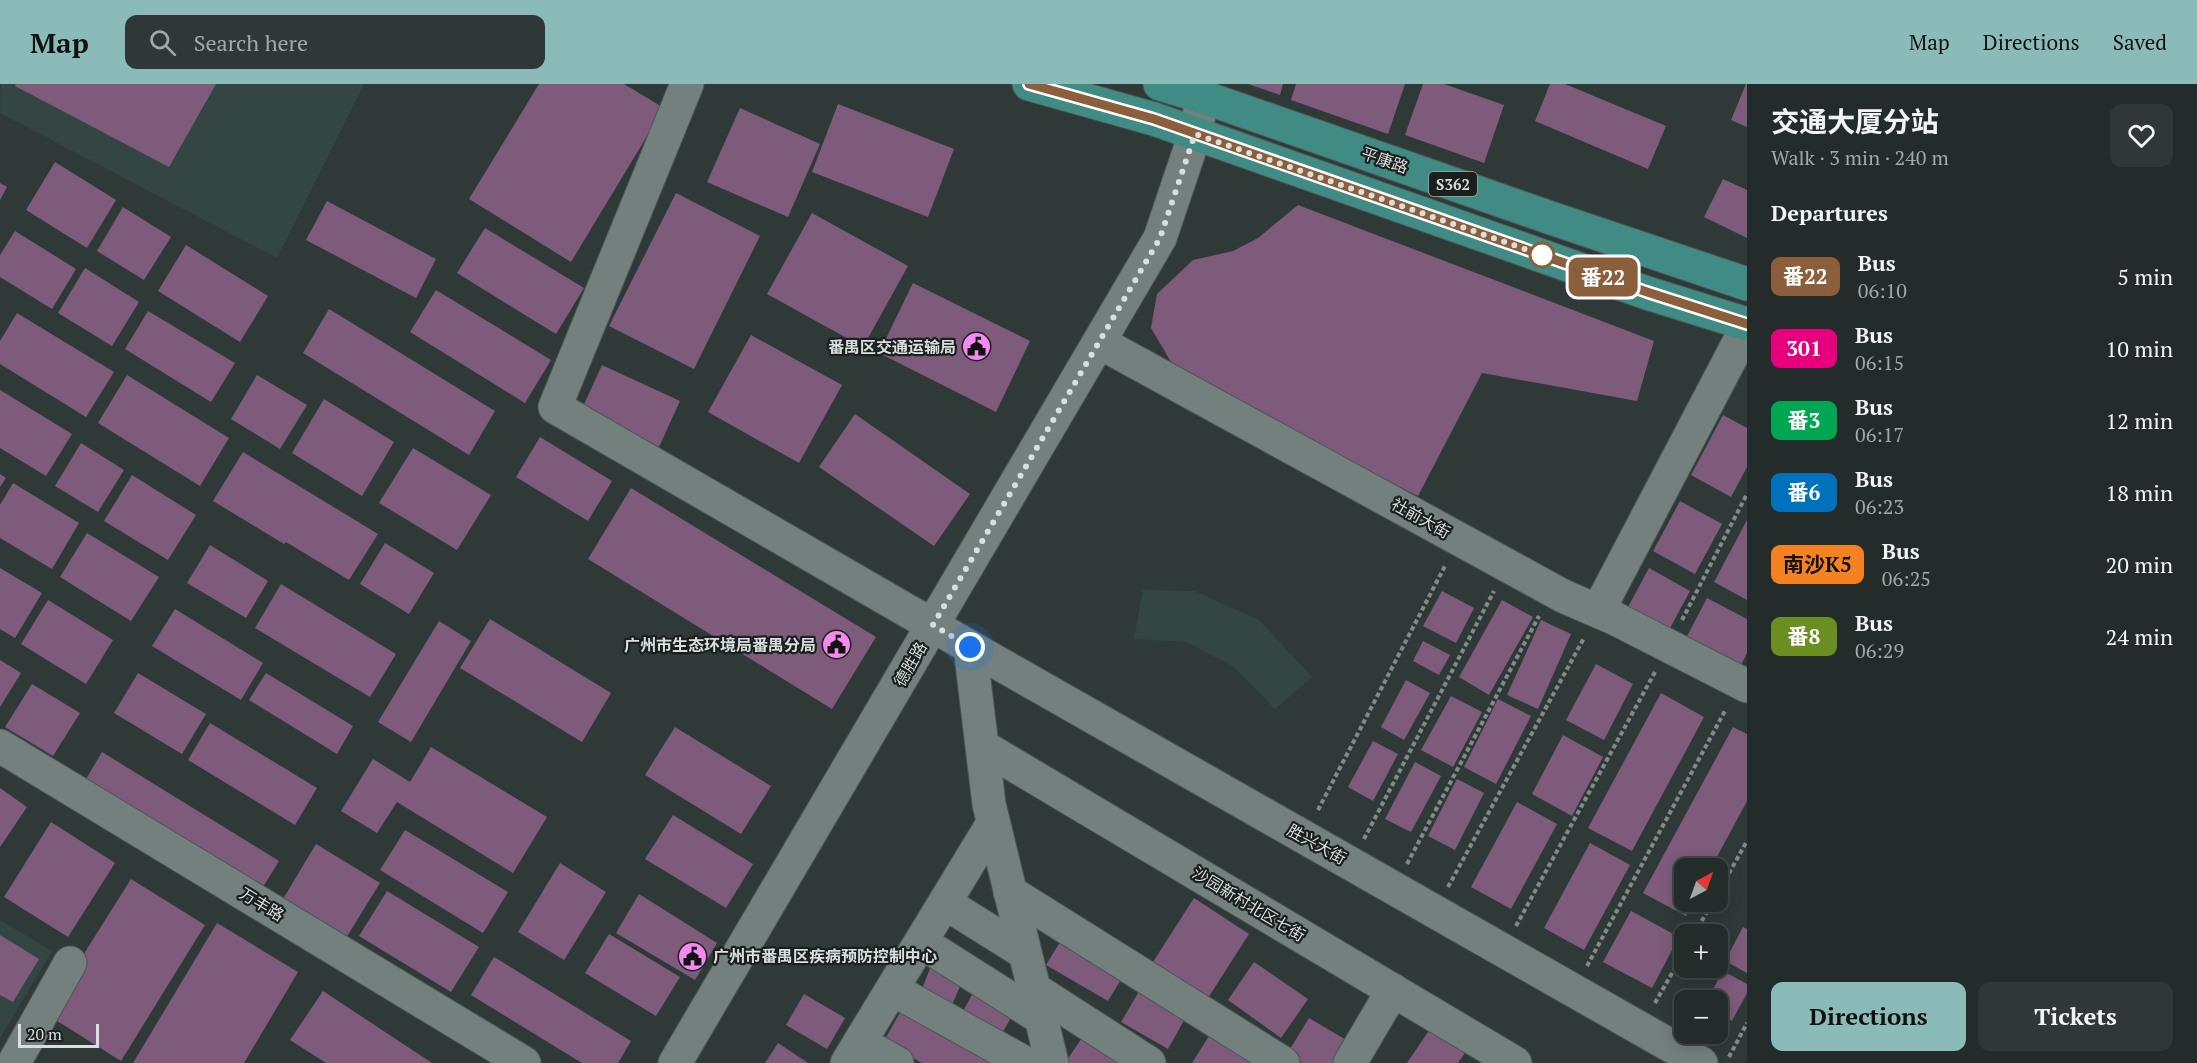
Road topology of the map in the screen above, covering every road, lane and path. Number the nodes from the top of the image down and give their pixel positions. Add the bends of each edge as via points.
1 (687, 84) edge
2 (1029, 84) edge
3 (1160, 84) edge
4 (1203, 97) junction
5 (1195, 134) junction
6 (1747, 284) edge
7 (1747, 326) edge
8 (1100, 342) junction
9 (1747, 494) edge
10 (1459, 539) junction
11 (1507, 566) junction
12 (1553, 591) junction
13 (1598, 611) junction
14 (933, 625) junction
15 (1669, 646) junction
16 (970, 647) junction
17 (1744, 684) edge
18 (0, 746) edge
19 (982, 746) junction
20 (993, 823) junction
21 (1304, 837) junction
22 (1747, 841) edge
23 (1351, 864) junction
24 (1728, 875) edge
25 (1394, 888) junction
26 (1010, 892) junction
27 (945, 903) junction
28 (1435, 912) junction
29 (921, 942) junction
30 (1503, 950) junction
31 (1025, 953) junction
32 (70, 963) dead end
33 (1674, 970) edge
34 (892, 988) junction
35 (1393, 990) junction
36 (1574, 991) junction
37 (1037, 1003) junction
38 (1747, 1023) edge
39 (1641, 1029) junction
40 (854, 1052) edge
41 (14, 1063) edge
42 (524, 1063) edge
43 (675, 1063) edge
44 (897, 1063) edge
45 (1025, 1063) edge
46 (1052, 1063) edge
47 (1149, 1063) edge
48 (1283, 1063) edge
49 (1350, 1063) edge
50 (1515, 1063) edge
51 (1701, 1063) edge
52 (1726, 1063) edge

1 - 14 street, 胜兴大街 via 555,407
2 - 5 main road, S362
3 - 4 main road, 平康路 / S362
4 - 5 street, 德胜路
4 - 6 main road, 平康路 / S362
5 - 7 main road, S362
5 - 8 street, 德胜路 via 1160,238
7 - 13 street
8 - 10 street, 社前大街
8 - 14 street, 德胜路
9 - 15 path
10 - 11 street, 社前大街
10 - 21 path
11 - 12 street, 社前大街
11 - 23 path
12 - 13 street, 社前大街
12 - 25 path
13 - 15 street, 社前大街
13 - 28 path
14 - 16 street, 胜兴大街
14 - 43 street, 德胜路
15 - 17 street, 社前大街
15 - 30 path
16 - 19 street
16 - 21 street, 胜兴大街
17 - 36 path
18 - 42 street, 万丰路
19 - 20 street
19 - 35 street, 沙园新村北区七街
20 - 26 street
20 - 27 street
21 - 23 street, 胜兴大街
22 - 24 path
23 - 25 street, 胜兴大街
25 - 28 street, 胜兴大街
26 - 31 street
26 - 48 street
27 - 29 street
27 - 31 street
28 - 30 street, 胜兴大街
29 - 34 street
29 - 37 street
30 - 36 street, 胜兴大街
31 - 37 street
32 - 41 street
33 - 39 path
34 - 40 street
34 - 45 street
35 - 49 street
35 - 50 street, 沙园新村北区七街
36 - 39 street, 胜兴大街
37 - 46 street
37 - 47 street
38 - 52 path
39 - 51 street, 胜兴大街
40 - 44 street

